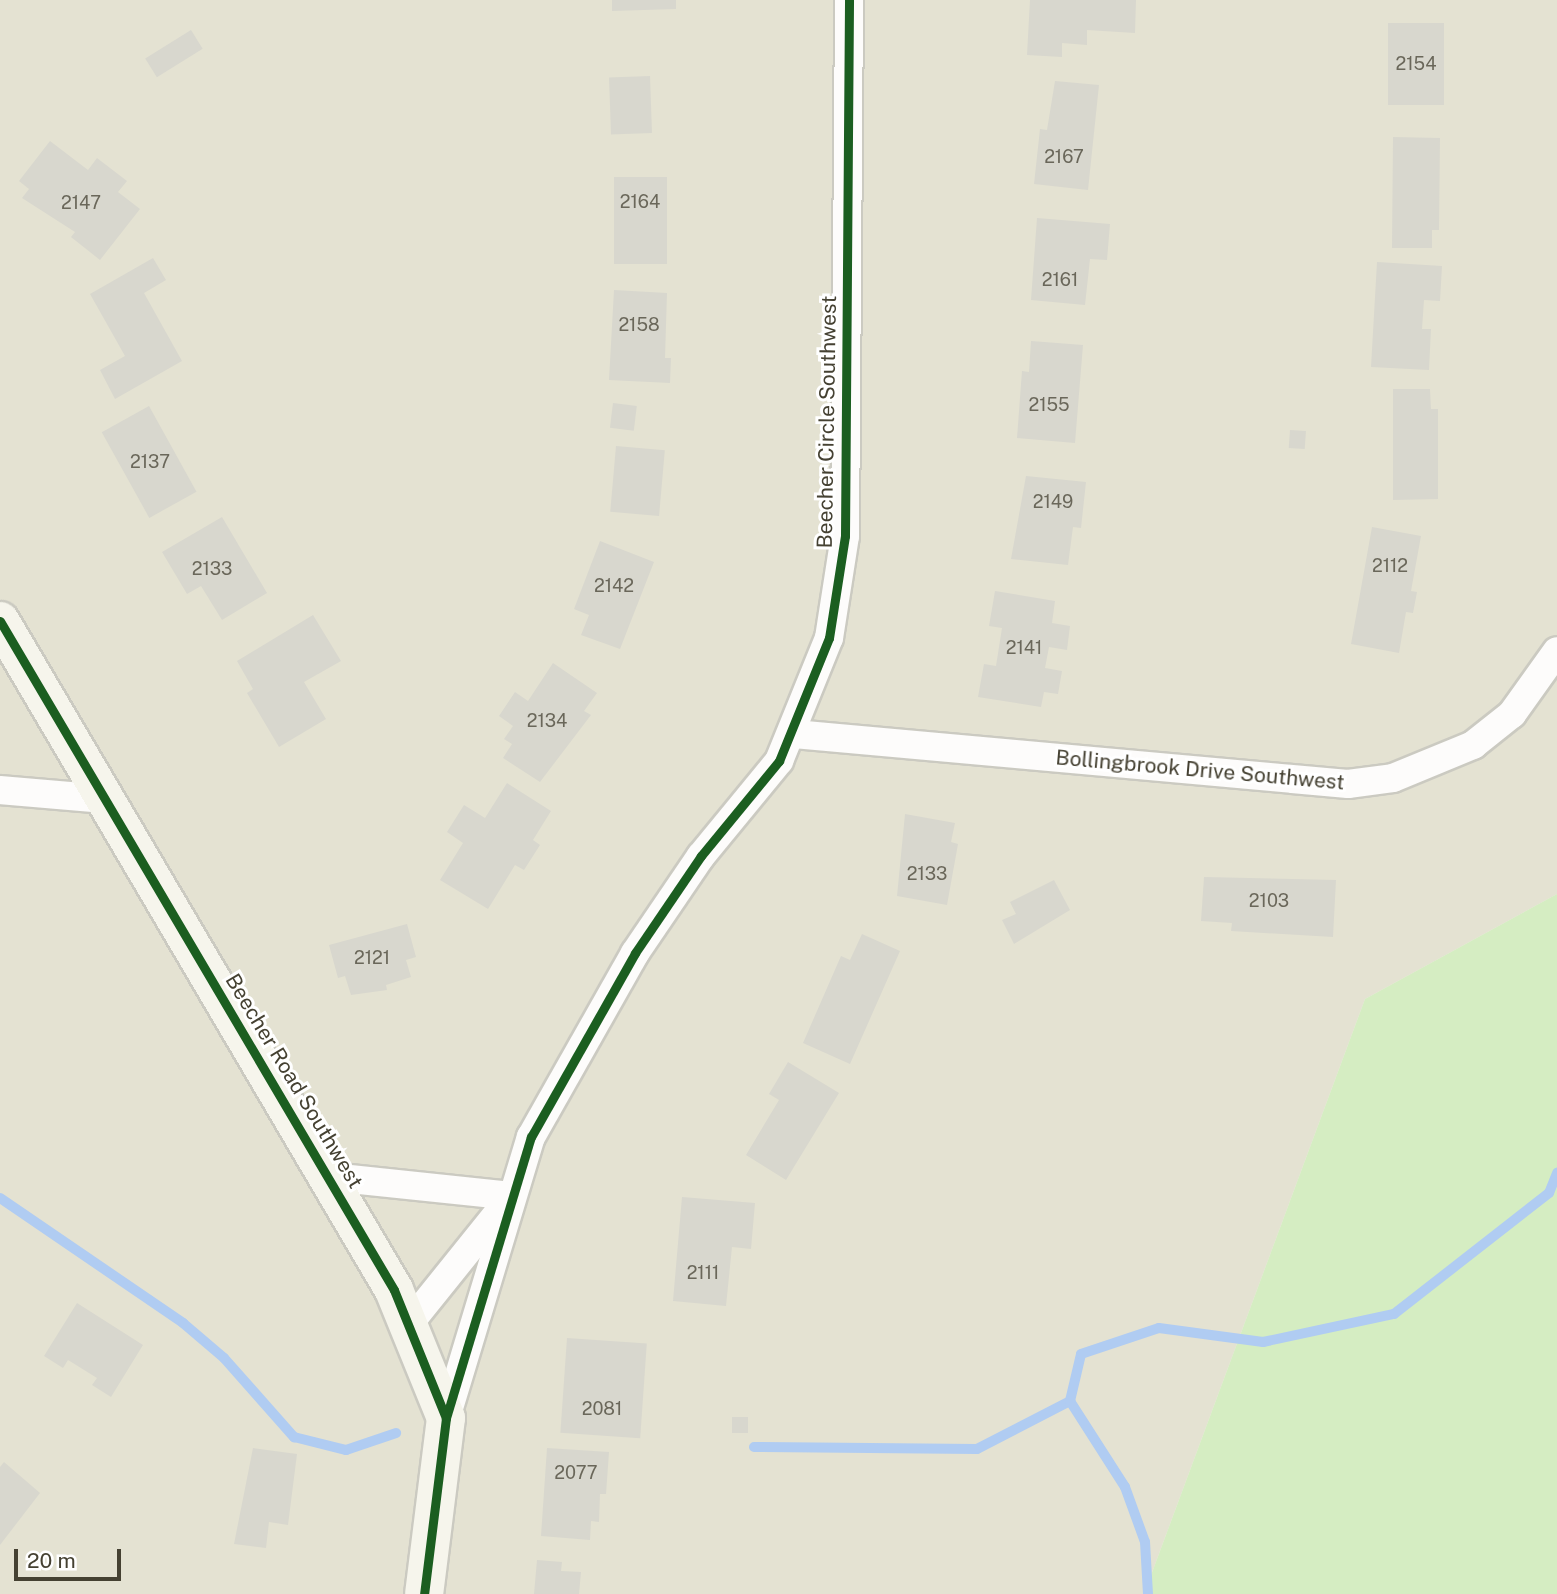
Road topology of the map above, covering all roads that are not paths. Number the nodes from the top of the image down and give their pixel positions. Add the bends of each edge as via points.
1 (849, 0) edge
2 (0, 621) edge
3 (1557, 651) edge
4 (793, 734) junction
5 (0, 790) edge
6 (106, 799) junction
7 (331, 1177) junction
8 (511, 1196) junction
9 (408, 1325) junction
10 (446, 1418) junction
11 (424, 1594) edge

1 - 4 street, Beecher Circle Southwest via 845,536 829,638
2 - 6 street, Beecher Road Southwest
3 - 4 street, Bollingbrook Drive Southwest via 1512,714 1473,745 1404,775 1348,784
4 - 8 street, Beecher Circle Southwest via 779,761 701,856 635,953 531,1137
5 - 6 street
6 - 7 street, Beecher Road Southwest
7 - 8 street
7 - 9 street, Beecher Road Southwest
8 - 9 street, Beecher Circle Southwest
8 - 10 street, Beecher Circle Southwest
9 - 10 street, Beecher Road Southwest
10 - 11 street, Beecher Road Southwest

